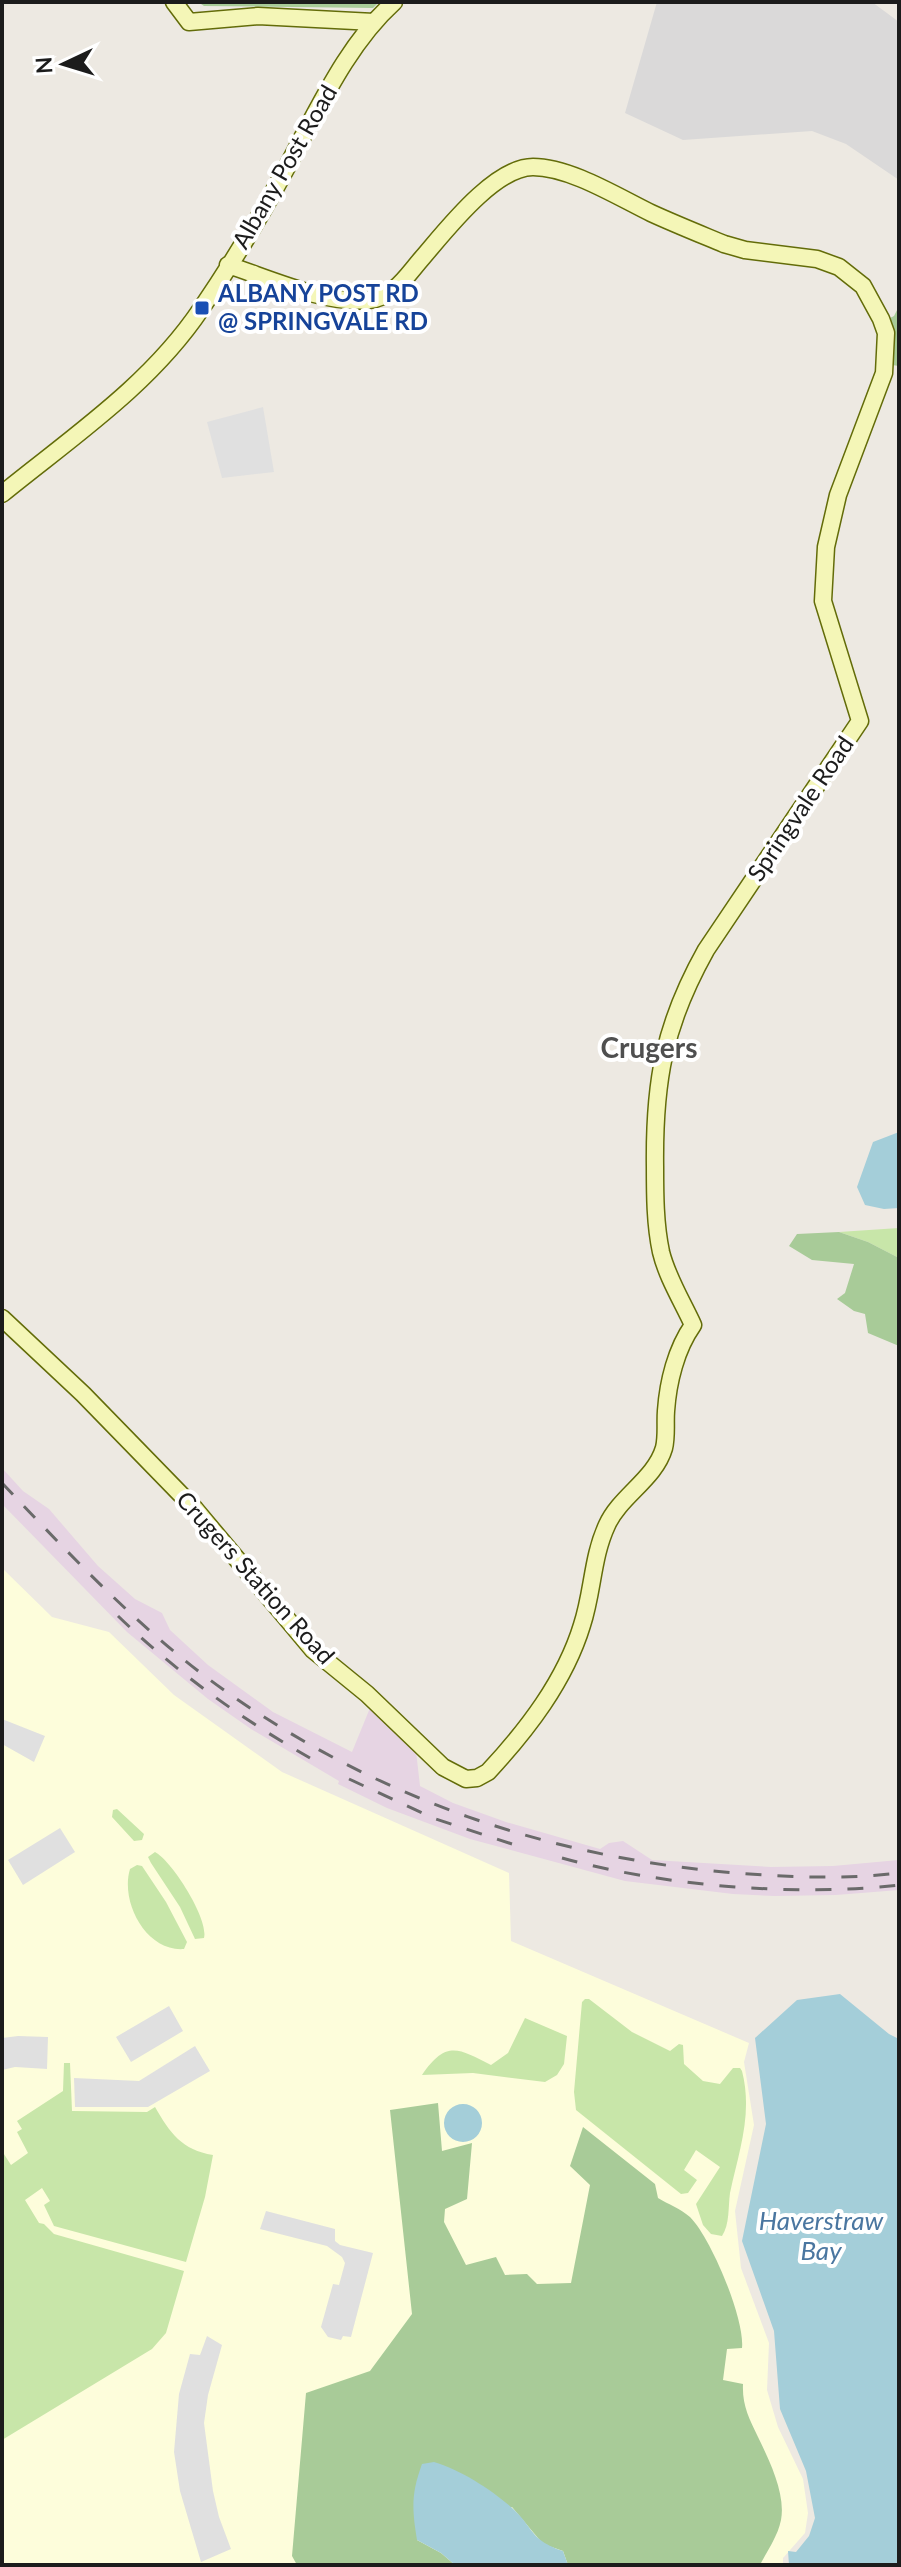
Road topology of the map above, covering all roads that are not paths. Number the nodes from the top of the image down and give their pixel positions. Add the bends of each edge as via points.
1 (174, 2) edge
2 (394, 2) edge
3 (374, 22) junction
4 (228, 265) junction
5 (2, 494) edge
6 (2, 1318) edge
7 (664, 1448) joint

1 - 3 street via 189,22 258,16
2 - 3 street, Albany Post Road
3 - 4 street, Albany Post Road via 321,100
4 - 5 street, Albany Post Road via 170,352
4 - 7 street, Springvale Road via 323,295 376,299 402,283 501,177 530,167 549,168 724,244 839,267 863,286 881,319 887,349 884,373 838,495 826,547 823,601 860,721 706,950 688,981 663,1053 655,1110 661,1251 693,1325 673,1370
6 - 7 street, Crugers Station Road via 195,1509 313,1650 443,1767 466,1779 483,1776 544,1704 583,1624 607,1524

